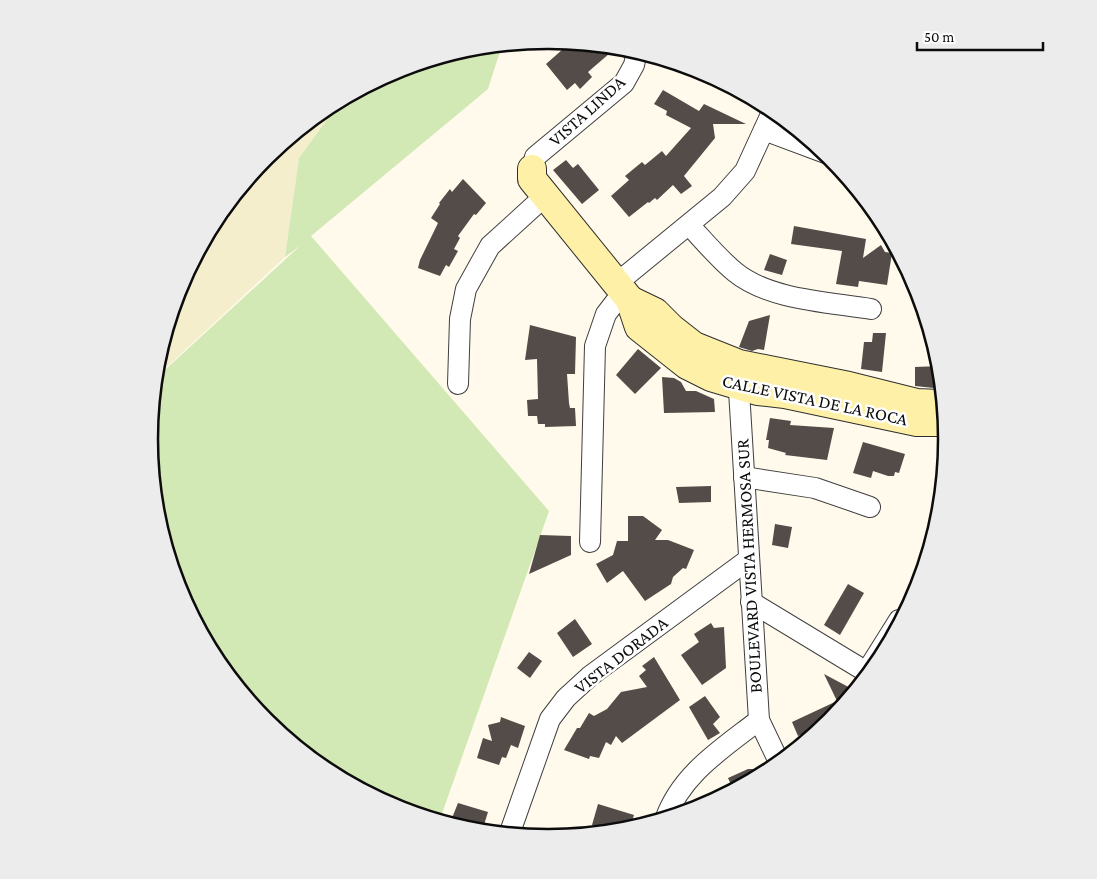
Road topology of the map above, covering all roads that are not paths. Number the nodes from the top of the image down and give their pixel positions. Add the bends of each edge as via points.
1 (635, 58) edge
2 (770, 118) edge
3 (764, 130) junction
4 (805, 146) edge
5 (532, 168) joint
6 (546, 194) junction
7 (690, 226) junction
8 (623, 292) junction
9 (871, 309) dead end
10 (738, 375) junction
11 (458, 384) dead end
12 (847, 396) junction
13 (937, 404) edge
14 (938, 422) edge
15 (744, 477) junction
16 (870, 508) dead end
17 (590, 542) dead end
18 (749, 559) junction
19 (751, 602) junction
20 (864, 670) edge
21 (759, 720) junction
22 (776, 757) edge
23 (669, 811) edge
24 (511, 828) edge

1 - 5 street, VISTA LINDA via 624,83 534,157
2 - 3 street
3 - 4 street
3 - 7 street via 745,171
5 - 6 street, CALLE VISTA DE LA ROCA via 532,179
6 - 8 street, CALLE VISTA DE LA ROCA
6 - 11 street via 490,246 466,289 460,319
7 - 8 street
7 - 9 street via 736,273 756,286 776,293
8 - 10 street, CALLE VISTA DE LA ROCA via 639,327 657,344 711,377
8 - 17 street via 606,314 595,346
10 - 12 street, CALLE VISTA DE LA ROCA
10 - 15 street, BOULEVARD VISTA HERMOSA SUR
12 - 13 street, CALLE VISTA DE LA ROCA
12 - 14 street, CALLE VISTA DE LA ROCA via 916,422
15 - 16 street via 815,488
15 - 18 street, BOULEVARD VISTA HERMOSA SUR
18 - 19 street, BOULEVARD VISTA HERMOSA SUR
18 - 24 street, VISTA DORADA via 590,676 566,698 550,719
19 - 20 street
19 - 21 street, BOULEVARD VISTA HERMOSA SUR
21 - 22 street, BOULEVARD VISTA HERMOSA SUR
21 - 23 street via 690,777

